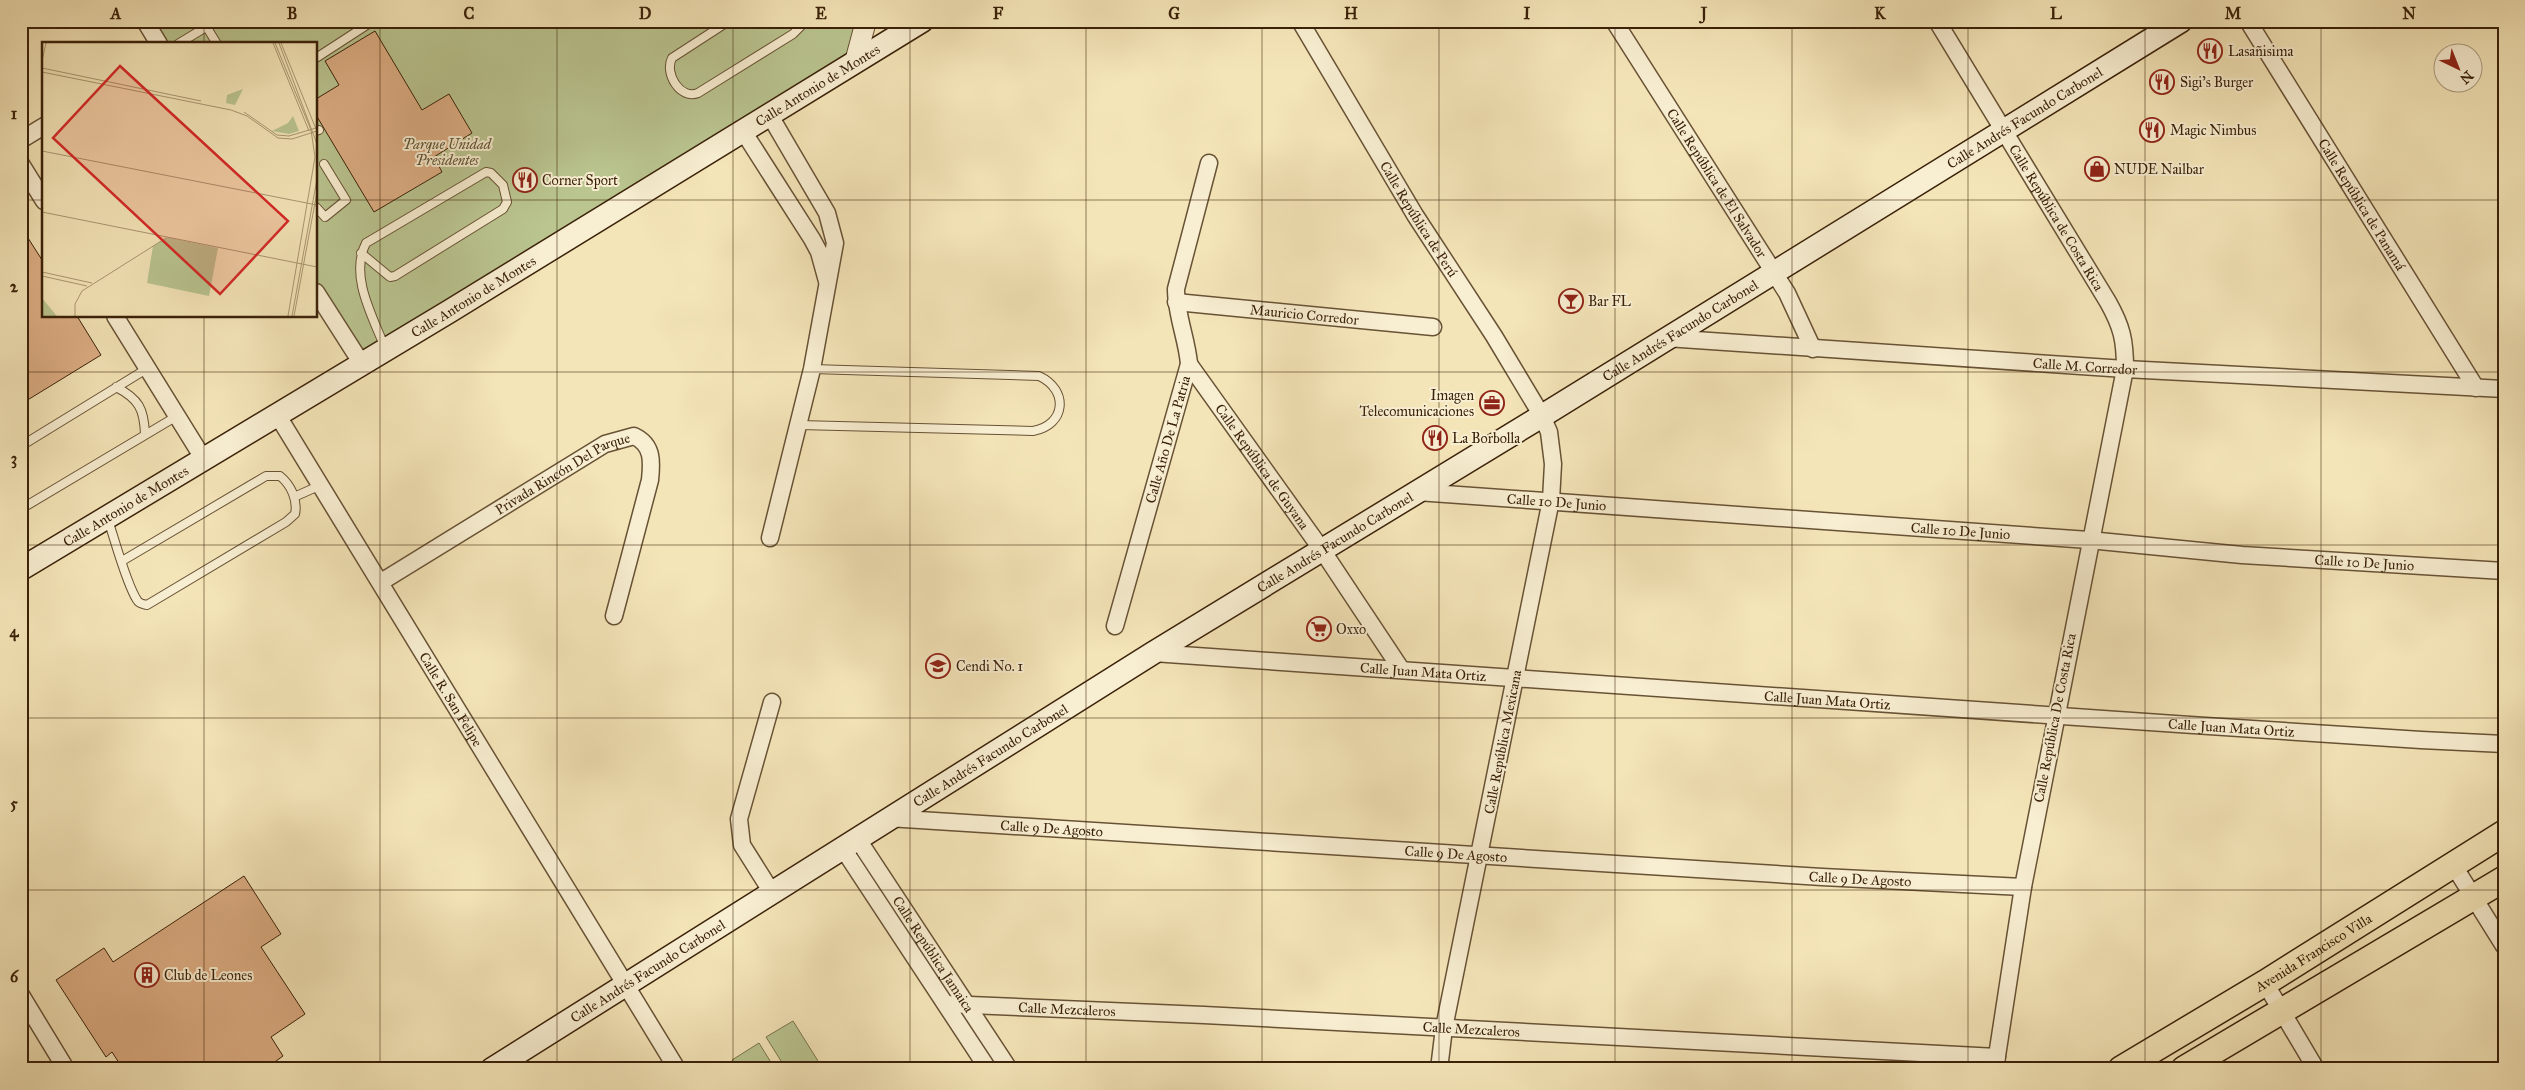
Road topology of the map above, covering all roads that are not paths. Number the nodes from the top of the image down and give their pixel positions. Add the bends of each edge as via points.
1 (145, 21) edge
2 (373, 21) edge
3 (729, 21) edge
4 (806, 21) edge
5 (866, 21) edge
6 (922, 21) edge
7 (1300, 21) edge
8 (1614, 21) edge
9 (1937, 21) edge
10 (2181, 21) edge
11 (2248, 21) edge
12 (205, 24) edge
13 (158, 42) edge
14 (181, 42) edge
15 (215, 42) edge
16 (318, 57) edge
17 (855, 62) junction
18 (769, 114) junction
19 (42, 127) edge
20 (2004, 130) junction
21 (743, 131) junction
22 (21, 140) edge
23 (1208, 163) dead end
24 (21, 164) edge
25 (324, 164) dead end
26 (42, 198) edge
27 (318, 208) edge
28 (362, 253) junction
29 (1774, 272) junction
30 (828, 286) junction
31 (318, 295) edge
32 (1176, 302) junction
33 (117, 318) edge
34 (1433, 327) dead end
35 (1666, 338) junction
36 (1813, 349) junction
37 (386, 350) junction
38 (362, 364) junction
39 (1189, 364) junction
40 (148, 368) junction
41 (812, 369) junction
42 (2125, 369) junction
43 (116, 387) junction
44 (2476, 388) junction
45 (2504, 389) edge
46 (177, 416) junction
47 (278, 416) junction
48 (1542, 416) junction
49 (799, 425) junction
50 (145, 434) junction
51 (21, 446) edge
52 (203, 458) junction
53 (321, 485) junction
54 (1417, 492) junction
55 (294, 497) junction
56 (1551, 500) junction
57 (21, 509) edge
58 (107, 517) junction
59 (770, 538) dead end
60 (2090, 540) junction
61 (1322, 550) junction
62 (122, 561) junction
63 (21, 569) edge
64 (2504, 571) edge
65 (381, 582) junction
66 (614, 616) dead end
67 (1116, 626) dead end
68 (1152, 653) junction
69 (1401, 669) junction
70 (1516, 676) junction
71 (772, 702) dead end
72 (2056, 715) junction
73 (2504, 744) edge
74 (888, 818) junction
75 (2504, 833) edge
76 (849, 842) junction
77 (1480, 856) junction
78 (2454, 866) junction
79 (2504, 879) edge
80 (2023, 887) junction
81 (771, 891) junction
82 (2474, 896) junction
83 (2504, 946) edge
84 (2265, 983) junction
85 (624, 984) junction
86 (22, 999) edge
87 (946, 1004) junction
88 (968, 1004) junction
89 (2282, 1011) junction
90 (1444, 1028) junction
91 (1996, 1063) edge
92 (66, 1069) edge
93 (361, 1069) edge
94 (383, 1069) edge
95 (492, 1069) edge
96 (677, 1069) edge
97 (988, 1069) edge
98 (1009, 1069) edge
99 (1439, 1069) edge
100 (2121, 1069) edge
101 (2184, 1069) edge
102 (2316, 1069) edge

1 - 13 street
2 - 16 lane
3 - 4 lane via 672,58 671,74 683,92 698,93 794,34
5 - 17 street
6 - 17 main road, Calle Antonio de Montes
7 - 48 street, Calle República de Perú
8 - 29 street, Calle República de El Salvador
9 - 20 street, Calle República de Costa Rica
10 - 20 main road, Calle Andrés Facundo Carbonel
11 - 44 street, Calle República de Panamá
12 - 14 lane
12 - 15 lane
17 - 18 main road, Calle Antonio de Montes
18 - 21 main road, Calle Antonio de Montes
18 - 30 street via 833,231 834,256
19 - 22 street
20 - 29 main road, Calle Andrés Facundo Carbonel
20 - 42 street, Calle República de Costa Rica via 2118,320 2125,343
21 - 30 street via 812,239
21 - 37 main road, Calle Antonio de Montes
23 - 32 street, Calle Año De La Patria via 1177,280
24 - 26 street
25 - 27 lane via 346,200 325,217
28 - 28 lane via 372,238 486,172 492,172 503,185 507,202 503,209 395,276 390,277
28 - 37 lane via 361,278
29 - 35 main road, Calle Andrés Facundo Carbonel
29 - 36 street, Calle República de El Salvador via 1788,293
30 - 41 street
31 - 38 street
32 - 34 street, Mauricio Corredor
32 - 39 street, Calle Año De La Patria
33 - 40 street
35 - 36 street, Calle M. Corredor
35 - 48 main road, Calle Andrés Facundo Carbonel
36 - 42 street, Calle M. Corredor
37 - 38 main road, Calle Antonio de Montes
38 - 47 main road, Calle Antonio de Montes
39 - 61 street, Calle República de Guyana
39 - 67 street, Calle Año De La Patria
40 - 43 lane
40 - 46 street
41 - 49 street
41 - 49 lane via 1039,376 1048,380 1058,393 1058,412 1048,426 1033,431
42 - 44 street, Calle M. Corredor
42 - 60 street, Calle República De Costa Rica
43 - 50 lane via 131,395 144,414
43 - 51 lane
44 - 45 street, Calle M. Corredor
46 - 50 lane
46 - 52 street
47 - 52 main road, Calle Antonio de Montes
47 - 53 street, Calle R. San Felipe
48 - 54 main road, Calle Andrés Facundo Carbonel
48 - 56 street, Calle República Mexicana via 1549,432 1553,464
49 - 59 street
50 - 57 lane
52 - 58 main road, Calle Antonio de Montes
53 - 55 lane
53 - 65 street, Calle R. San Felipe
54 - 56 street, Calle 10 De Junio
54 - 61 main road, Calle Andrés Facundo Carbonel
55 - 62 lane via 280,476 266,476
55 - 62 lane via 295,514 286,522 150,604 141,604 136,599
56 - 60 street, Calle 10 De Junio
56 - 70 street, Calle República Mexicana
58 - 62 lane
58 - 63 main road, Calle Antonio de Montes
60 - 64 street, Calle 10 De Junio via 2242,555
60 - 72 street, Calle República De Costa Rica
61 - 68 main road, Calle Andrés Facundo Carbonel
61 - 69 street, Calle República de Guyana
65 - 66 street, Privada Rincón Del Parque via 605,444 634,436 649,450 652,464
65 - 85 street, Calle R. San Felipe
68 - 69 street, Calle Juan Mata Ortiz
68 - 74 main road, Calle Andrés Facundo Carbonel
69 - 70 street, Calle Juan Mata Ortiz
70 - 72 street, Calle Juan Mata Ortiz
70 - 77 street, Calle República Mexicana
71 - 81 street via 739,819 742,845
72 - 73 street, Calle Juan Mata Ortiz
72 - 80 street, Calle República De Costa Rica
74 - 76 main road, Calle Andrés Facundo Carbonel
74 - 77 street, Calle 9 De Agosto
75 - 78 main road, Avenida Francisco Villa
76 - 81 main road, Calle Andrés Facundo Carbonel
76 - 87 street, Calle República Jamaica
76 - 88 street, Calle República Jamaica
77 - 80 street, Calle 9 De Agosto
77 - 90 street, Calle República Mexicana
78 - 82 street
78 - 84 main road, Avenida Francisco Villa
79 - 82 main road
80 - 91 street, Calle República De Costa Rica
81 - 85 main road, Calle Andrés Facundo Carbonel
82 - 83 street
82 - 89 main road
84 - 89 street
84 - 100 main road, Avenida Francisco Villa
85 - 95 main road, Calle Andrés Facundo Carbonel
85 - 96 street, Calle R. San Felipe
86 - 92 street
87 - 88 street, Calle Mezcaleros
87 - 97 street, Calle República Jamaica
88 - 90 street, Calle Mezcaleros
88 - 98 street, Calle República Jamaica
89 - 101 main road
89 - 102 street
90 - 91 street, Calle Mezcaleros
90 - 99 street, Calle República Mexicana
93 - 94 lane via 372,1066

